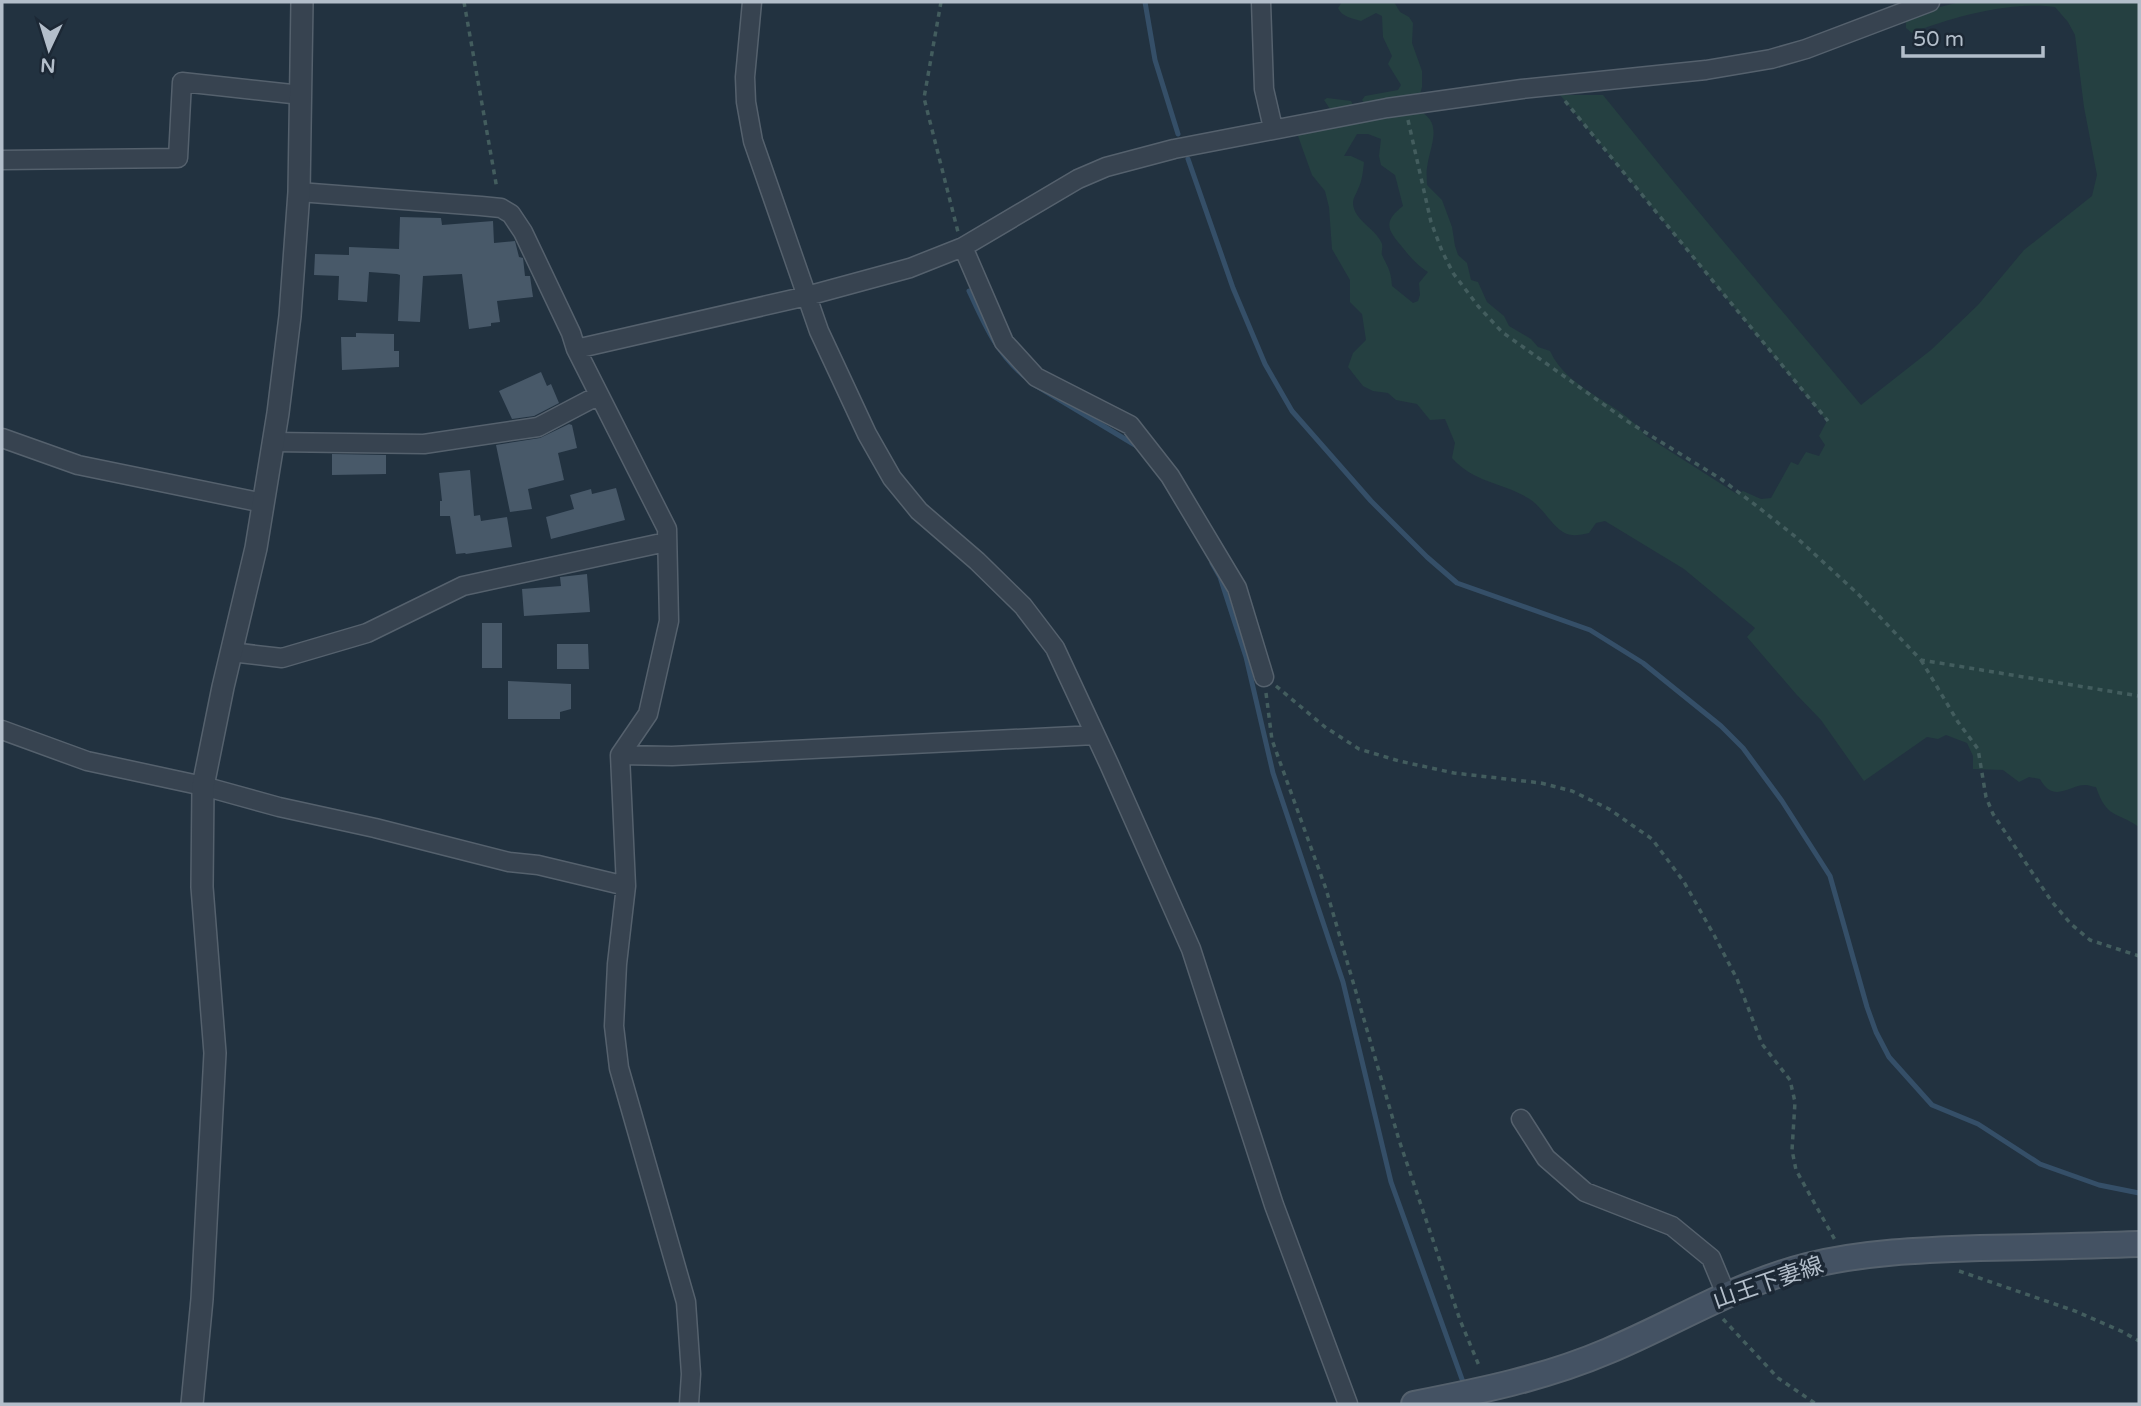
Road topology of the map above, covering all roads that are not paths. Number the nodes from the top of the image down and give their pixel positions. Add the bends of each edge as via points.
1 (302, 2) edge
2 (752, 2) edge
3 (1261, 2) edge
4 (1930, 2) edge
5 (302, 95) junction
6 (1273, 128) junction
7 (2, 160) edge
8 (299, 191) junction
9 (963, 247) junction
10 (807, 296) junction
11 (576, 349) junction
12 (599, 396) junction
13 (2, 438) edge
14 (274, 442) junction
15 (263, 503) junction
16 (666, 542) junction
17 (231, 652) junction
18 (1264, 677) road end
19 (2, 730) edge
20 (1096, 735) junction
21 (620, 755) junction
22 (203, 786) junction
23 (626, 886) junction
24 (1521, 1119) dead end
25 (2139, 1244) edge
26 (1718, 1297) junction
27 (192, 1404) edge
28 (689, 1404) edge
29 (1348, 1404) edge
30 (1414, 1404) edge

1 - 5 street
2 - 10 street via 745,77 753,142
3 - 6 street via 1264,89
4 - 6 street via 1771,59 1405,105
5 - 7 street via 182,82 178,158
5 - 8 street
6 - 9 street via 1106,167 1077,179
8 - 11 street via 501,208 523,232
8 - 14 street
9 - 10 street via 910,268
9 - 18 street via 1004,342 1036,377 1130,425 1170,476 1237,588
10 - 11 street
10 - 20 street via 867,434 892,478 919,511 1023,606 1055,648
11 - 12 street
12 - 14 street via 538,427 424,444
12 - 16 street via 667,529
13 - 15 street via 78,465
14 - 15 street
15 - 17 street
16 - 17 street via 463,586 367,633 282,657
16 - 21 street via 669,621 648,714
17 - 22 street
19 - 22 street via 87,761
20 - 21 street
20 - 29 street via 1191,949 1274,1205
21 - 23 street
22 - 23 street via 509,862
22 - 27 street via 202,887 215,1053
23 - 28 street via 614,1026 618,1068 686,1302
24 - 26 street via 1546,1158 1585,1192 1672,1226 1711,1258
25 - 26 main road, 山王下妻線 via 1887,1251 1808,1266
26 - 30 main road, 山王下妻線 via 1583,1361 1489,1390

